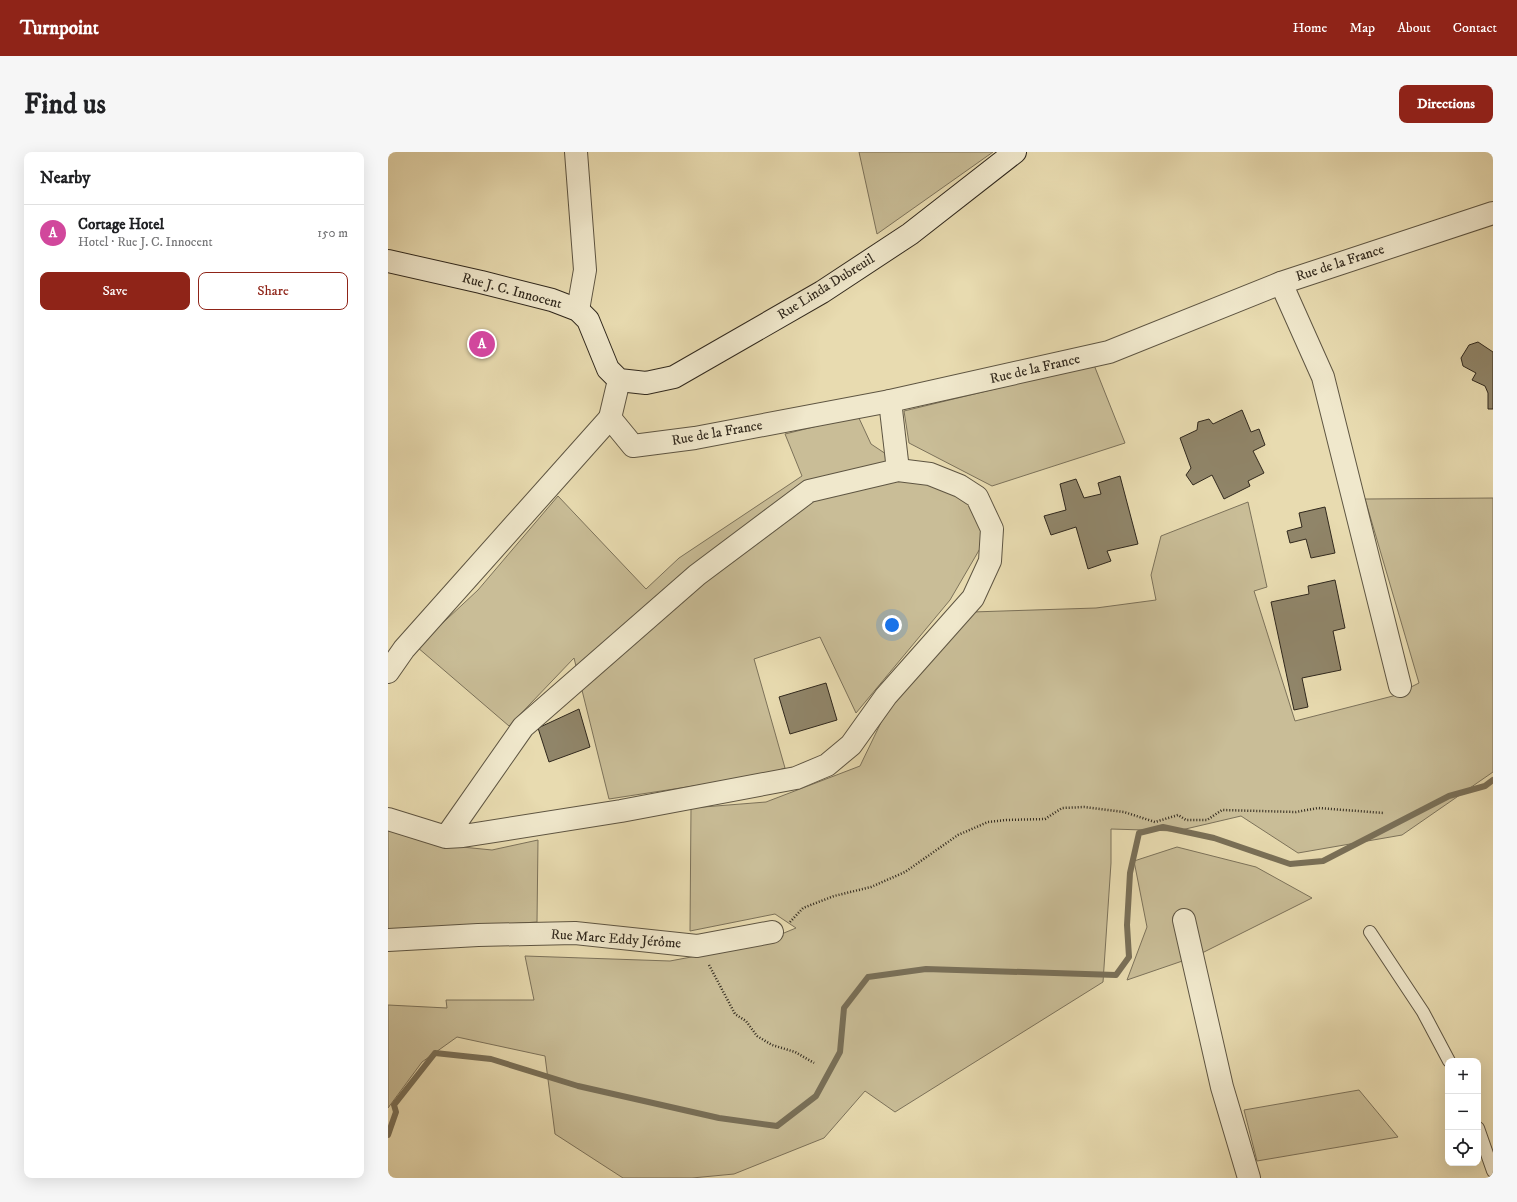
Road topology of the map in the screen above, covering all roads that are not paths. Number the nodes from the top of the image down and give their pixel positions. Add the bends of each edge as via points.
1 (576, 152) edge
2 (1015, 152) edge
3 (1493, 213) edge
4 (388, 260) edge
5 (1281, 283) junction
6 (578, 310) junction
7 (619, 380) junction
8 (890, 402) junction
9 (610, 418) junction
10 (898, 470) junction
11 (388, 672) edge
12 (1400, 686) dead end
13 (388, 819) edge
14 (446, 837) junction
15 (1184, 920) dead end
16 (772, 932) road end
17 (1370, 932) dead end
18 (388, 940) edge
19 (1447, 1058) edge
20 (1479, 1130) edge
21 (1493, 1171) edge
22 (1249, 1178) edge

1 - 6 street via 585,270
2 - 7 street, Rue Linda Dubreuil via 910,234 822,292 724,349 674,377 646,383
3 - 5 street, Rue de la France
4 - 6 street, Rue J. C. Innocent via 552,300
5 - 8 street, Rue de la France via 1110,352
5 - 12 street via 1323,377
6 - 7 street, Rue J. C. Innocent via 588,320 608,369
7 - 9 street
8 - 9 street, Rue de la France via 695,438 633,446
8 - 10 street
9 - 11 street via 404,649
10 - 14 street via 809,491 697,575 523,726
10 - 14 street via 930,474 960,486 977,497 992,529 990,561 973,598 886,696 851,745 827,765 796,778 621,811
13 - 14 street
15 - 22 street via 1222,1087
16 - 18 street, Rue Marc Eddy Jérôme via 697,946 575,933
17 - 19 lane via 1422,1012
20 - 21 lane

